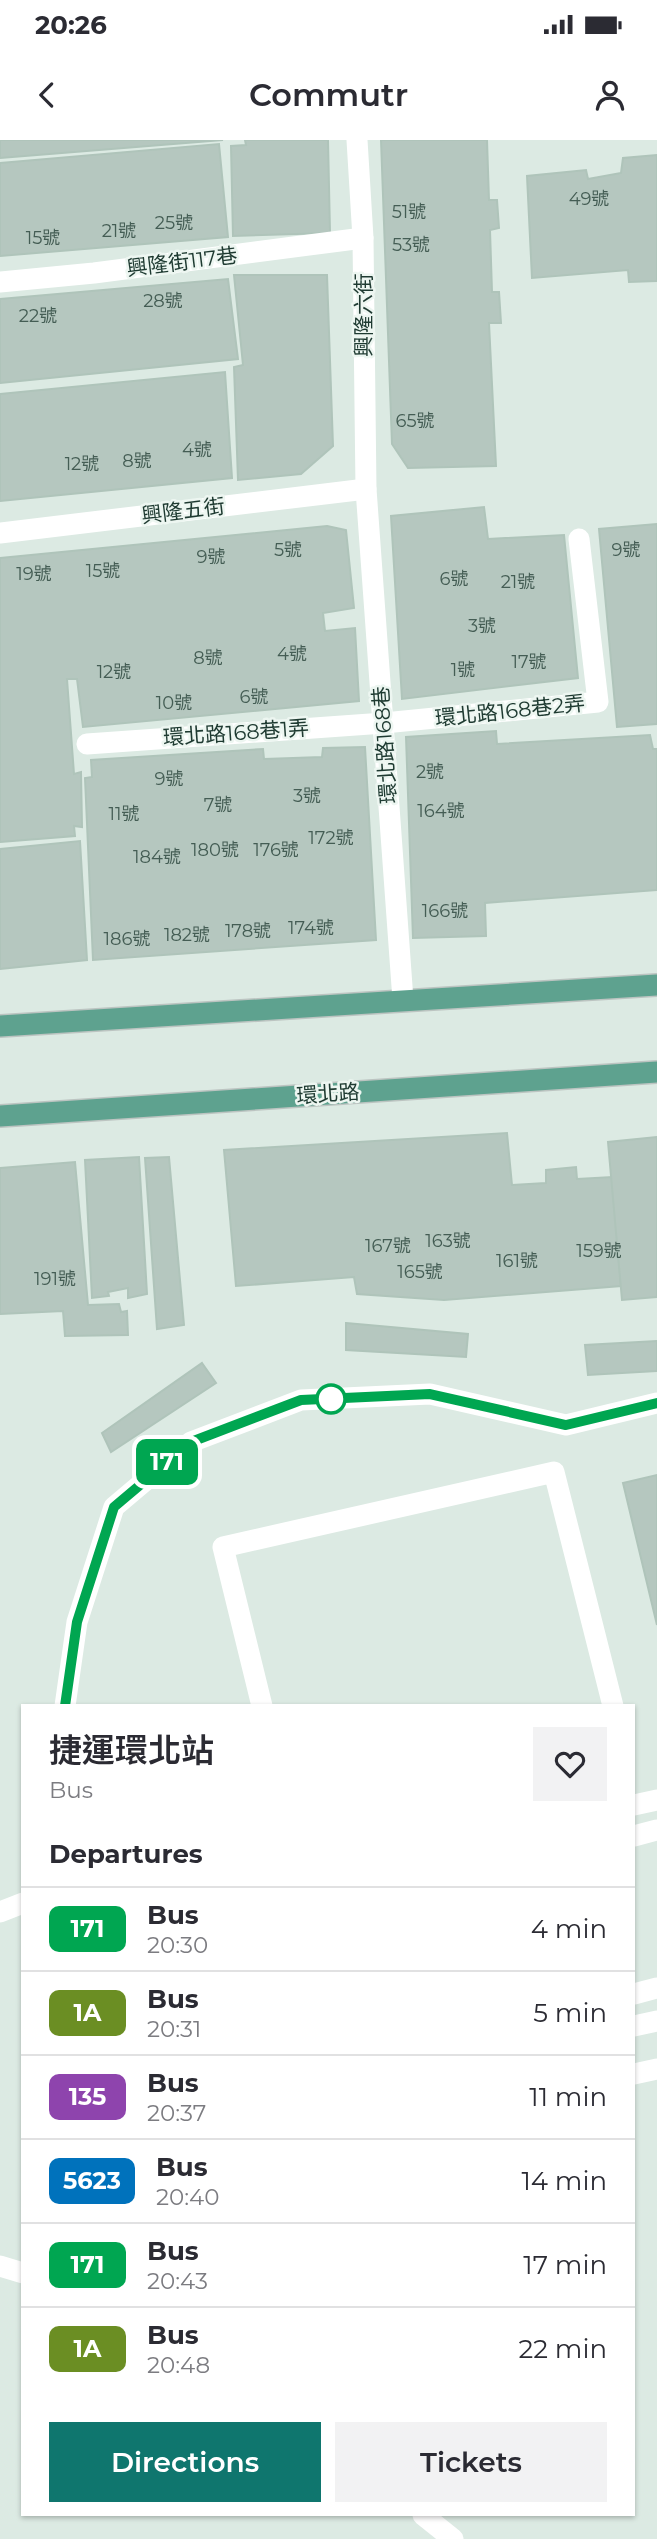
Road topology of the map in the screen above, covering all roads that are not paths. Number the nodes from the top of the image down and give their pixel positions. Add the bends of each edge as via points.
1 (357, 140) edge
2 (363, 238) junction
3 (0, 282) edge
4 (366, 489) junction
5 (0, 533) edge
6 (579, 539) dead end
7 (384, 723) junction
8 (87, 744) dead end
9 (657, 985) edge
10 (402, 1000) junction
11 (0, 1026) edge
12 (657, 1072) edge
13 (0, 1116) edge
14 (657, 1403) edge
15 (65, 1704) edge
16 (262, 1704) edge
17 (612, 1704) edge
18 (657, 1830) edge
19 (635, 1836) edge
20 (21, 1904) edge
21 (0, 1912) edge
22 (657, 1988) edge
23 (635, 1994) edge
24 (657, 2021) edge
25 (635, 2026) edge
26 (657, 2069) edge
27 (635, 2074) edge
28 (0, 2266) edge
29 (21, 2272) edge
30 (424, 2516) edge
31 (453, 2539) edge

1 - 2 lane, 興隆六街
2 - 3 lane, 興隆街117巷
2 - 4 lane, 興隆六街
4 - 5 lane, 興隆五街
4 - 7 lane, 環北路168巷
6 - 7 lane, 環北路168巷2弄 via 598,702
7 - 8 lane, 環北路168巷1弄
7 - 10 lane, 環北路168巷
9 - 10 main road
10 - 11 main road
12 - 13 main road, 環北路
14 - 15 lane via 566,1425 430,1394 301,1400 191,1442 114,1507 77,1622
16 - 17 lane via 223,1547 554,1472
18 - 19 lane
20 - 21 lane
22 - 23 lane
24 - 25 lane
26 - 27 lane
28 - 29 lane
30 - 31 lane

